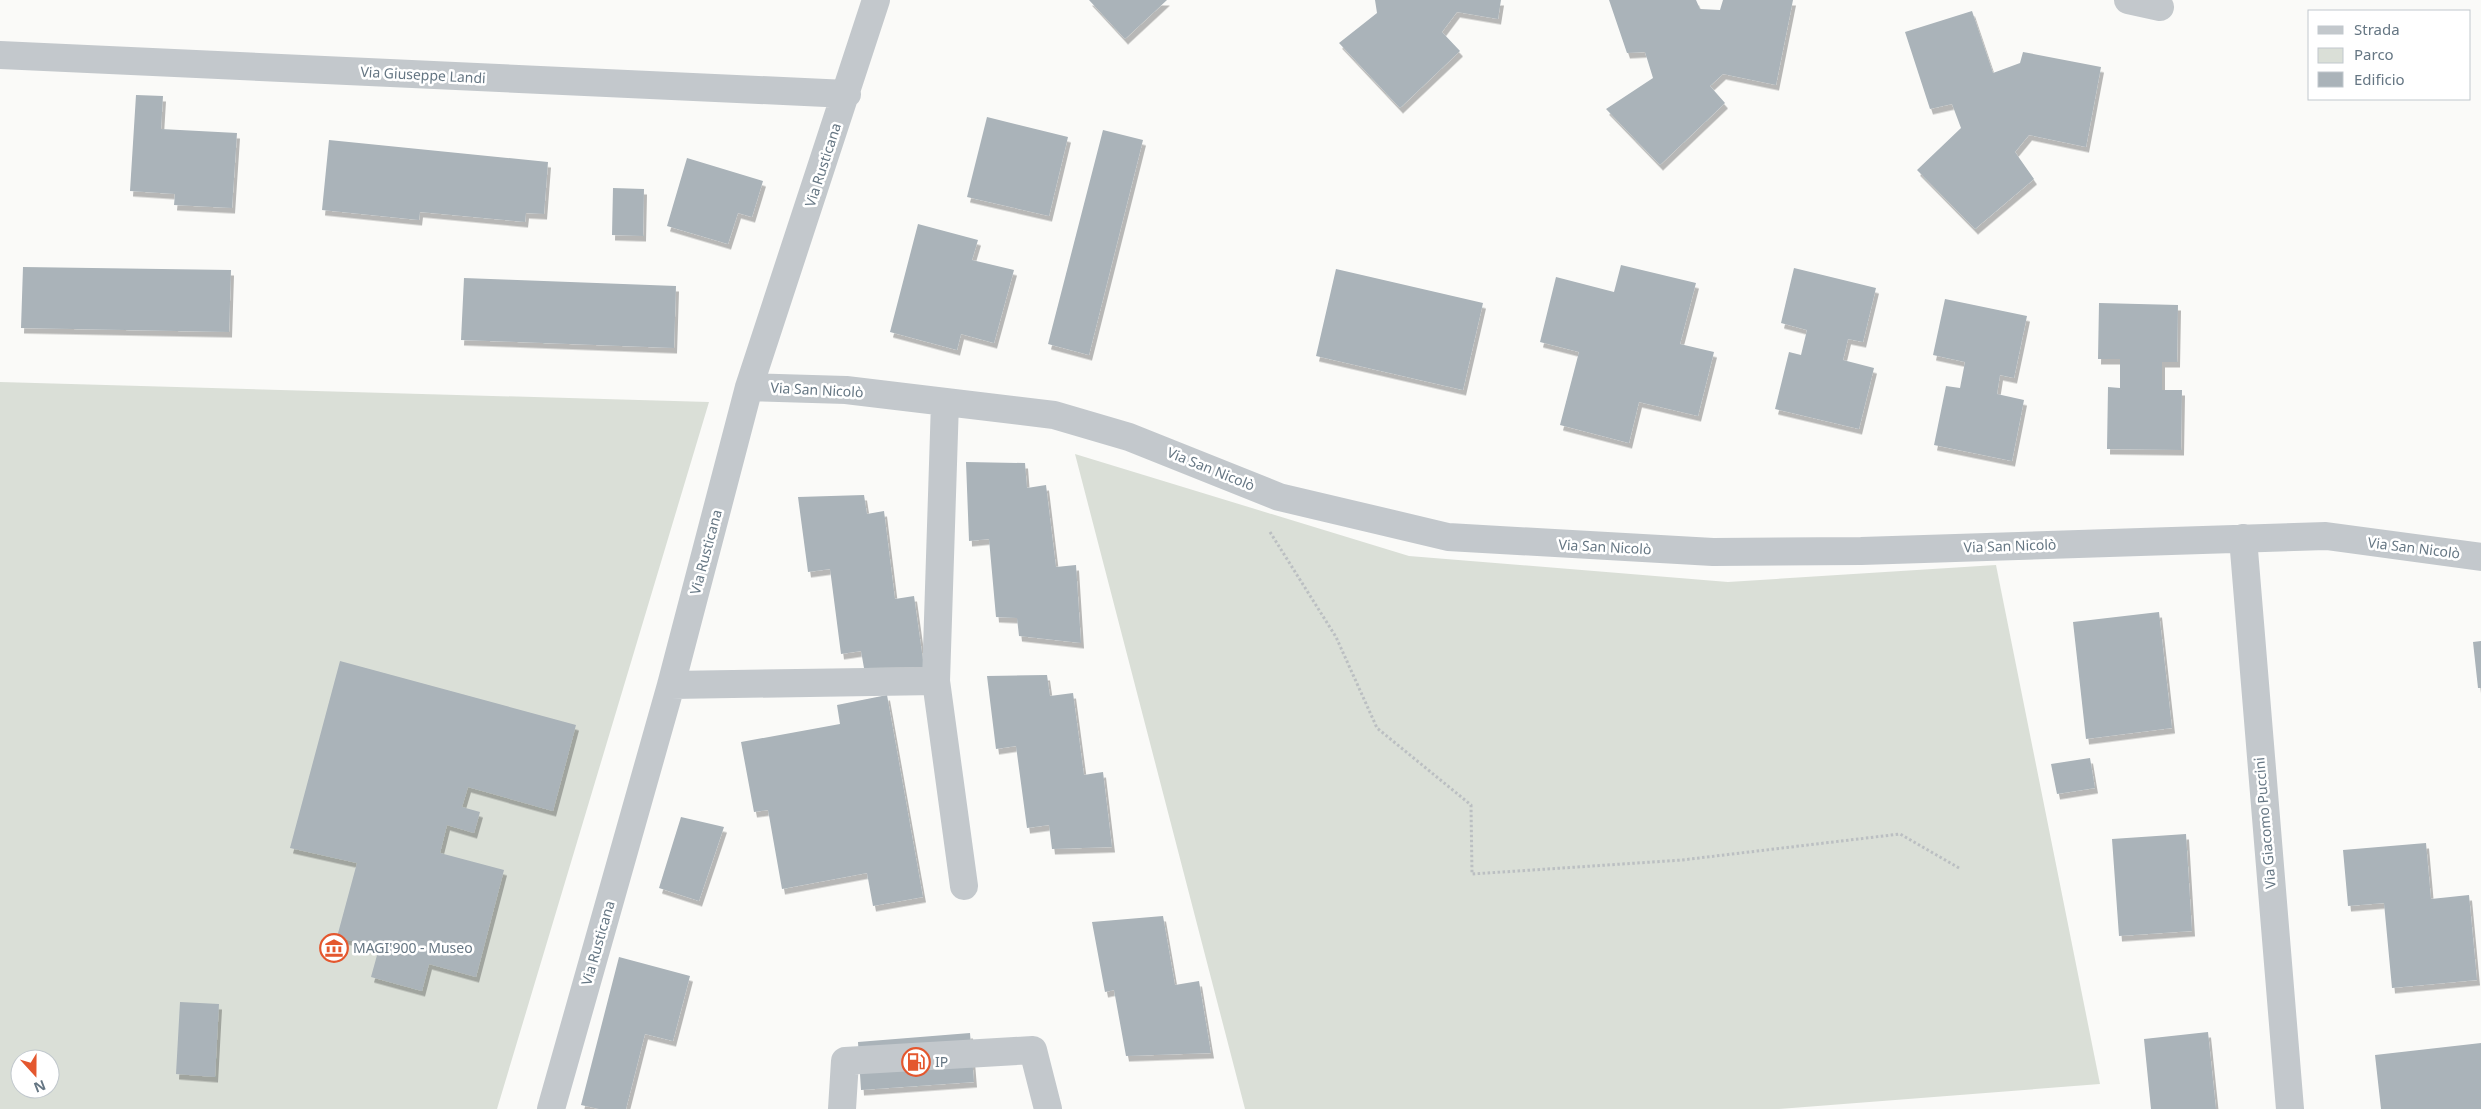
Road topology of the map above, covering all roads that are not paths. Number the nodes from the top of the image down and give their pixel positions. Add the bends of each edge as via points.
1 (876, 0) edge
2 (2128, 0) edge
3 (2160, 8) dead end
4 (0, 55) edge
5 (847, 94) junction
6 (749, 387) junction
7 (945, 402) junction
8 (2243, 538) junction
9 (2481, 557) edge
10 (936, 681) junction
11 (671, 685) junction
12 (964, 886) dead end
13 (551, 1109) edge
14 (842, 1109) edge
15 (1048, 1109) edge
16 (2290, 1109) edge

1 - 5 street, Via Rusticana
2 - 3 street
4 - 5 street, Via Giuseppe Landi
5 - 6 street, Via Rusticana
6 - 7 street, Via San Nicolò via 846,390
6 - 11 street, Via Rusticana
7 - 8 street, Via San Nicolò via 1054,415 1129,437 1279,497 1448,537 1713,552
7 - 10 street
8 - 9 street, Via San Nicolò via 2326,536
8 - 16 street, Via Giacomo Puccini
10 - 11 street
10 - 12 street
11 - 13 street, Via Rusticana
14 - 15 street via 845,1061 1033,1050

